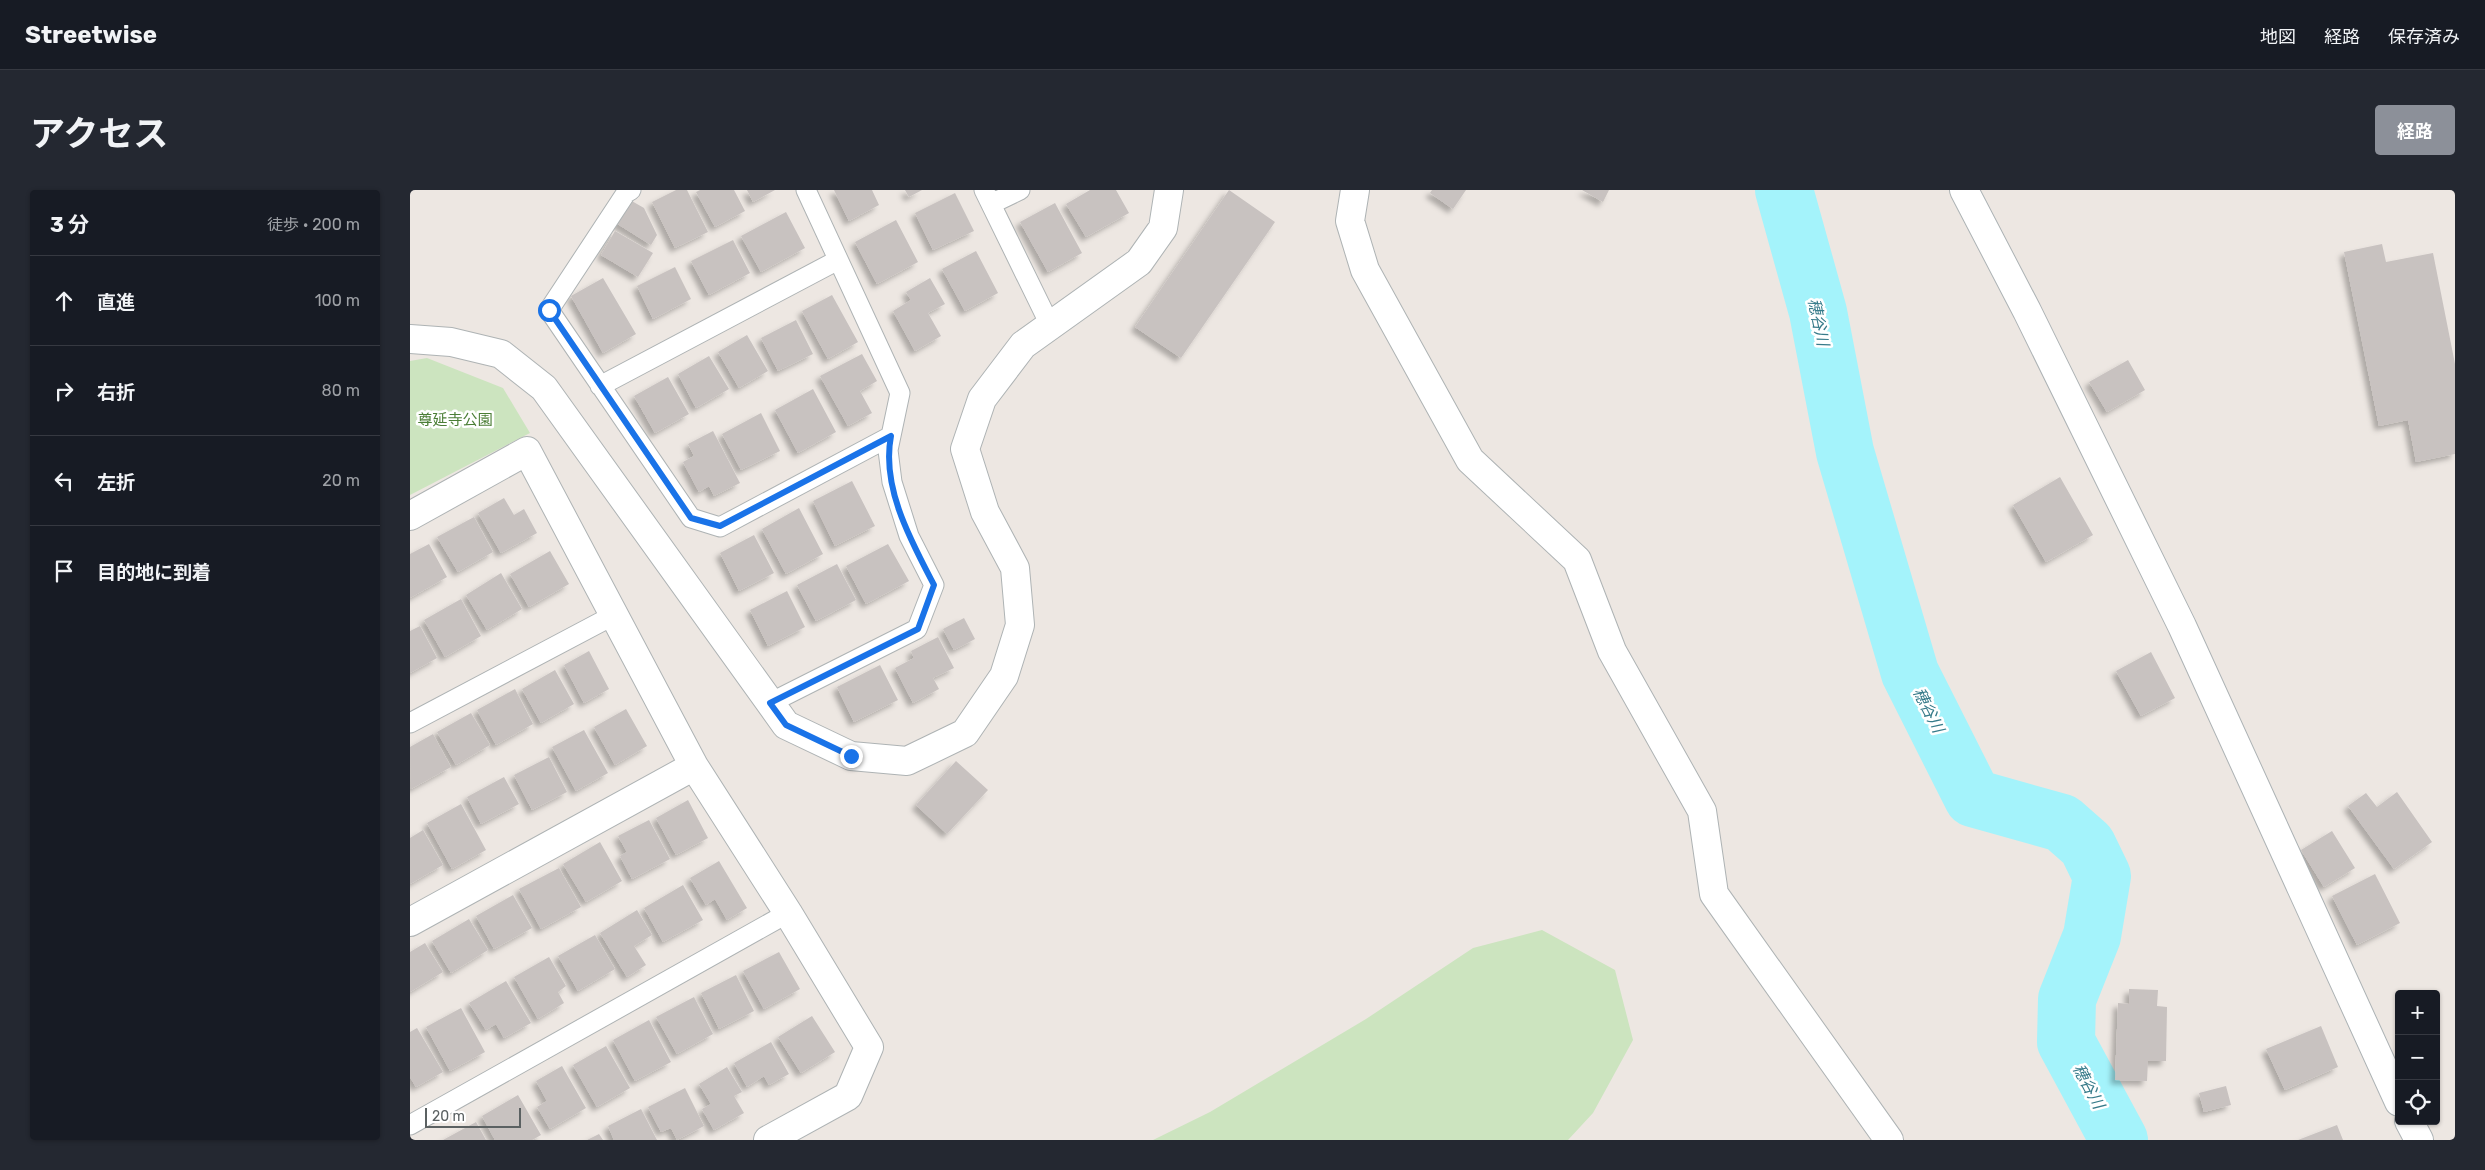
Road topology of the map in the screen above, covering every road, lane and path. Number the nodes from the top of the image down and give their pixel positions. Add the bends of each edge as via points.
1 (631, 190) edge
2 (806, 190) edge
3 (1020, 190) edge
4 (1169, 190) edge
5 (1355, 190) edge
6 (1964, 190) edge
7 (987, 197) edge
8 (838, 260) junction
9 (1050, 326) junction
10 (410, 338) edge
11 (600, 386) junction
12 (891, 436) junction
13 (410, 516) edge
14 (614, 614) junction
15 (770, 703) junction
16 (410, 724) edge
17 (694, 766) junction
18 (788, 913) junction
19 (410, 922) edge
20 (2395, 1093) edge
21 (410, 1125) edge
22 (2410, 1125) edge
23 (768, 1140) edge
24 (1889, 1140) edge
25 (2419, 1140) edge

1 - 11 lane via 549,310
2 - 8 lane
3 - 7 lane
4 - 9 street via 1163,228 1139,262
5 - 24 street via 1350,221 1365,270 1470,460 1577,560 1612,651 1702,811 1714,894
6 - 20 street via 2182,626
7 - 9 lane
8 - 11 lane
8 - 12 lane via 900,393
9 - 15 street via 1023,345 982,399 966,449 986,512 1015,568 1020,625 1004,676 964,733 907,760 851,756 786,725
10 - 15 street via 451,342 501,354 544,388
11 - 12 lane via 691,518 720,526
12 - 15 lane via 888,450 892,482 909,536 934,585 918,629
13 - 14 street via 527,451
14 - 16 lane
14 - 17 street
17 - 18 street
17 - 19 street
18 - 21 lane
18 - 23 street via 869,1047 848,1096
22 - 25 street

